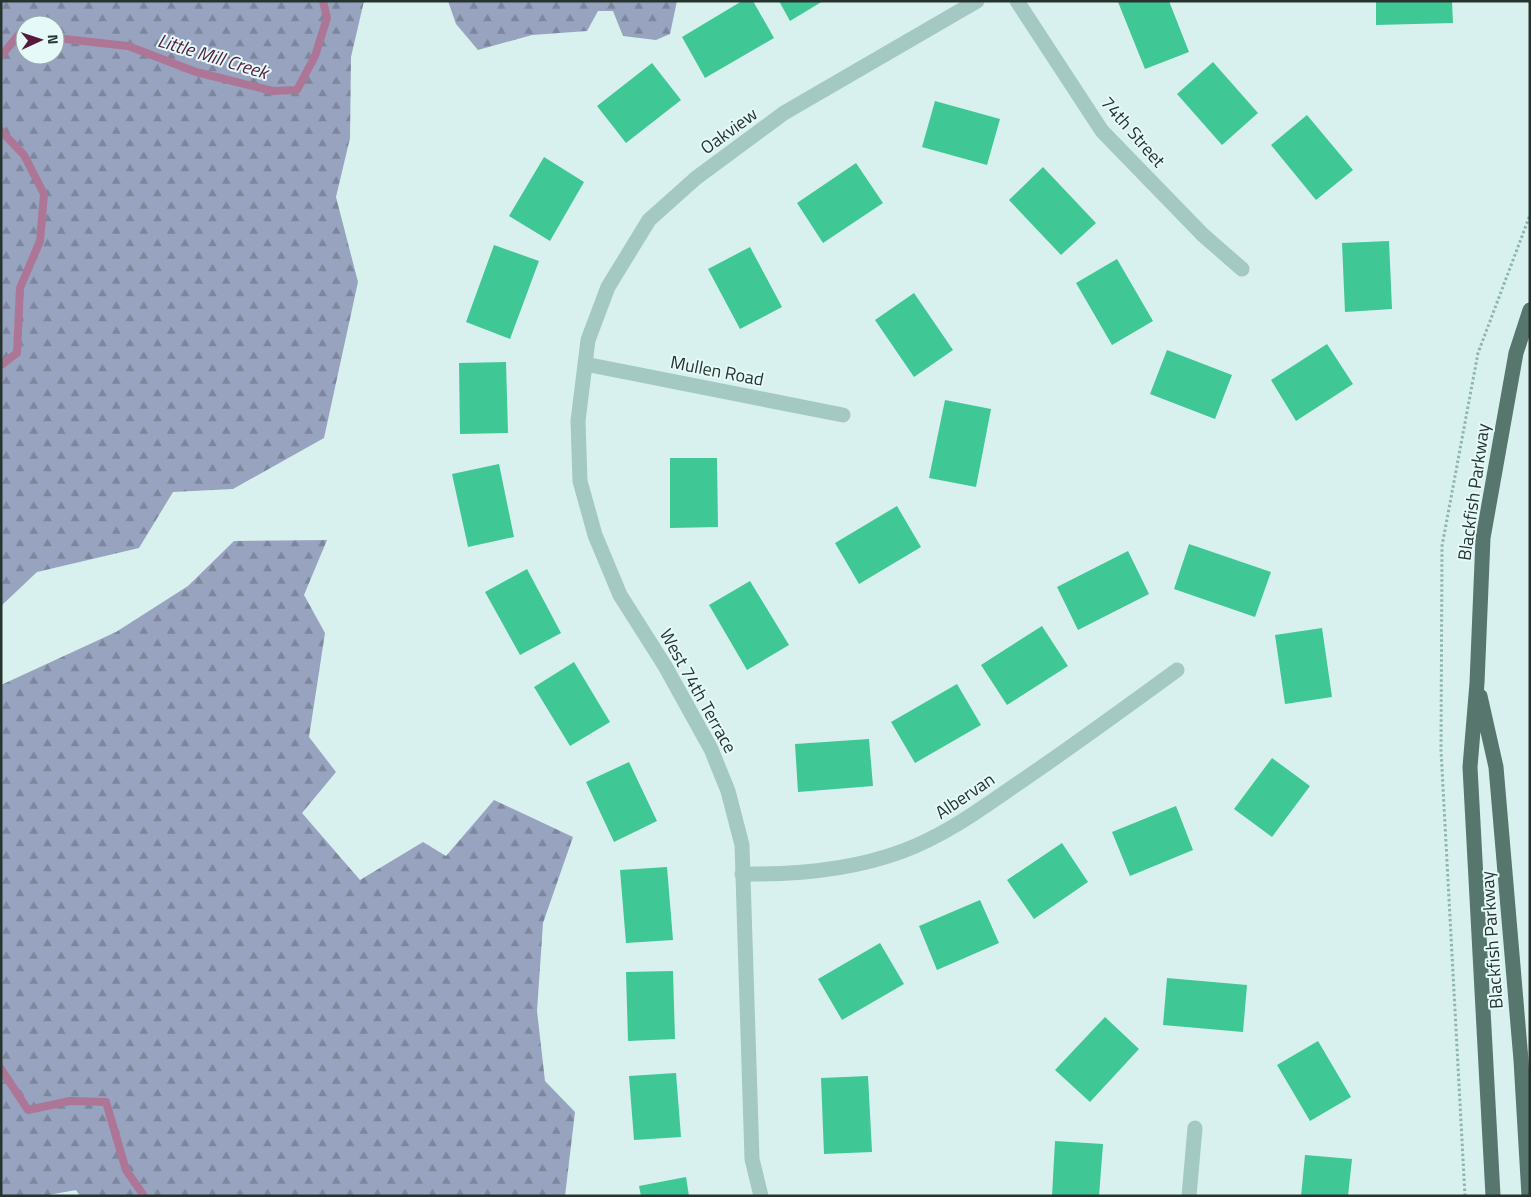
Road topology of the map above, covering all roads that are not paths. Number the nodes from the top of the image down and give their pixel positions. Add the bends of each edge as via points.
1 (977, 1) edge
2 (1017, 1) edge
3 (1242, 269) dead end
4 (1530, 310) edge
5 (585, 364) junction
6 (843, 414) dead end
7 (1177, 670) dead end
8 (1477, 683) junction
9 (742, 874) junction
10 (1195, 1128) dead end
11 (761, 1196) edge
12 (1188, 1196) edge
13 (1493, 1196) edge
14 (1529, 1196) edge

1 - 5 street, Oakview via 784,114 696,178 649,220 608,287 588,340
2 - 3 street, 74th Street via 1102,131 1203,235
4 - 8 main road, Blackfish Parkway via 1516,354 1483,538
5 - 6 street, Mullen Road
5 - 9 street, West 74th Terrace via 578,420 580,481 595,534 620,595 712,749 728,791 742,846
7 - 9 street, Albervan via 946,832 901,852 843,867 786,874
8 - 13 main road, Blackfish Parkway via 1470,767
8 - 14 main road, Blackfish Parkway via 1496,767
9 - 11 street, West 74th Terrace via 752,1159
10 - 12 street

